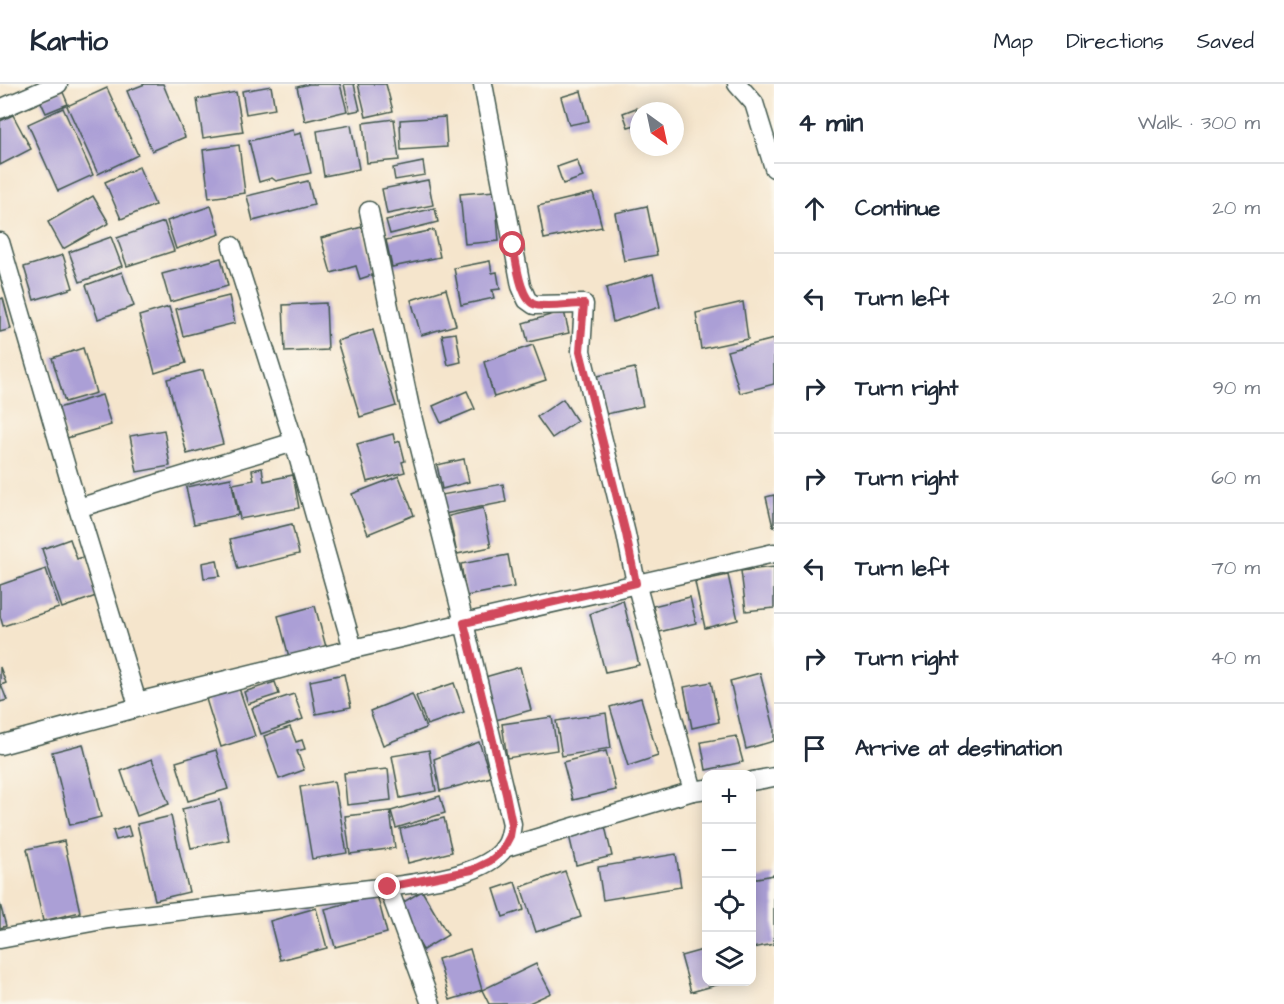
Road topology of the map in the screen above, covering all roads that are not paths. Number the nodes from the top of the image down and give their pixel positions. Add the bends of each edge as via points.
1 (58, 84) edge
2 (483, 84) edge
3 (736, 84) edge
4 (0, 109) edge
5 (774, 168) edge
6 (369, 212) dead end
7 (0, 242) edge
8 (232, 246) dead end
9 (294, 442) junction
10 (78, 508) junction
11 (774, 553) edge
12 (636, 583) junction
13 (464, 623) junction
14 (353, 649) junction
15 (0, 745) edge
16 (774, 777) edge
17 (756, 780) edge
18 (700, 790) edge
19 (504, 848) junction
20 (388, 887) junction
21 (0, 939) edge
22 (431, 1004) edge

1 - 4 street
2 - 12 street via 521,286 527,300 534,305 584,304 580,351
3 - 5 street via 754,103
6 - 13 street via 410,408
7 - 10 street
8 - 9 street
9 - 10 street
9 - 14 street
10 - 14 street via 137,702
11 - 12 street
12 - 13 street
12 - 18 street
13 - 14 street
13 - 19 street via 512,824
14 - 15 street
16 - 17 street
18 - 19 street
19 - 20 street via 472,870
20 - 21 street via 108,920
20 - 22 street

